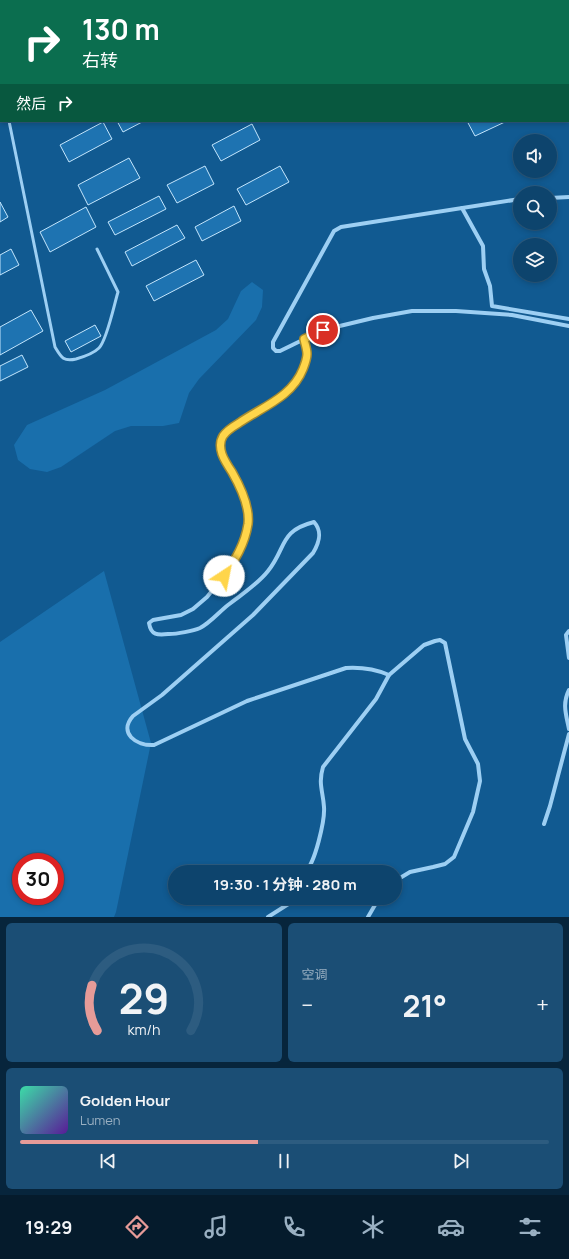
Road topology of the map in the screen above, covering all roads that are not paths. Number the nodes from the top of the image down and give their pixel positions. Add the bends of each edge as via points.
1 (9, 122) edge
2 (569, 197) edge
3 (557, 198) edge
4 (513, 200) edge
5 (462, 208) junction
6 (97, 249) dead end
7 (569, 319) edge
8 (569, 326) edge
9 (304, 339) junction
10 (569, 631) edge
11 (569, 658) edge
12 (389, 675) junction
13 (569, 690) edge
14 (569, 729) edge
15 (569, 734) edge
16 (544, 824) dead end
17 (310, 865) edge
18 (402, 877) edge
19 (287, 905) edge
20 (375, 905) edge
21 (268, 917) edge
22 (368, 917) edge

1 - 6 lane via 55,346 61,357 68,360 99,348 118,292
2 - 3 street
4 - 5 street
5 - 7 street via 483,246 484,269 490,286 492,306
5 - 9 street via 341,227 334,231 272,346 280,352
8 - 9 street via 512,315 412,311 323,330
9 - 12 street via 306,361 294,385 275,401 227,431 221,441 221,452 243,496 247,512 248,524 238,554 202,602 181,615 153,620 148,623 150,629 153,633 172,634 199,628 260,579 275,561 288,534 302,525 314,522 318,526 319,543 312,554 253,614 162,695 134,716 130,720 128,730 133,740 138,743 154,745 248,701 346,668 376,670
10 - 11 street via 566,635
12 - 17 street via 376,700 323,767 320,778 324,819
12 - 18 street via 424,645 440,640 445,643 465,739 478,764 480,775 473,812 454,857 445,864 410,872
13 - 14 street via 565,698
15 - 16 street
19 - 21 street
20 - 22 street

